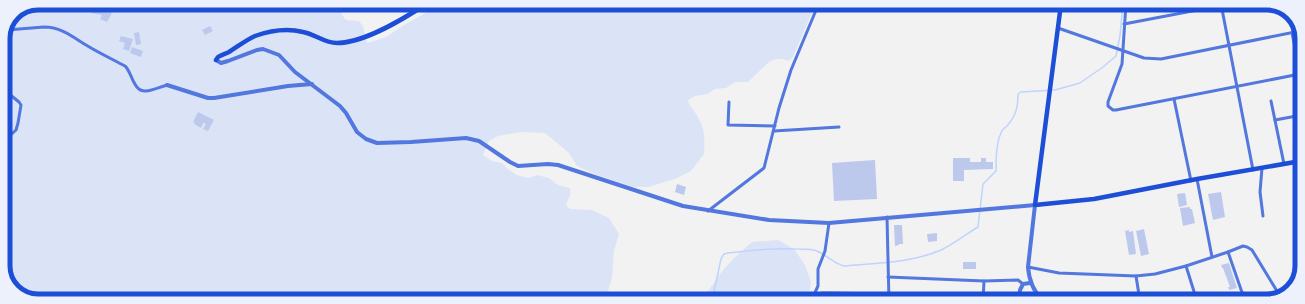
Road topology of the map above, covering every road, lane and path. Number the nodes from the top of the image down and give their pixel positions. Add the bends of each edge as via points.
1 (416, 10) edge
2 (817, 10) edge
3 (1060, 10) edge
4 (1125, 10) edge
5 (1192, 10) edge
6 (1222, 10) edge
7 (1124, 24) junction
8 (1058, 28) junction
9 (12, 30) edge
10 (1292, 33) joint
11 (1229, 45) junction
12 (1295, 48) edge
13 (1123, 50) junction
14 (216, 60) joint
15 (1295, 75) edge
16 (312, 84) junction
17 (167, 85) joint
18 (1237, 86) junction
19 (10, 95) edge
20 (1174, 99) junction
21 (1271, 101) dead end
22 (729, 102) dead end
23 (1295, 117) edge
24 (1275, 120) junction
25 (775, 126) junction
26 (839, 127) dead end
27 (774, 131) junction
28 (10, 136) edge
29 (1295, 162) edge
30 (1284, 164) junction
31 (1262, 168) junction
32 (1253, 170) junction
33 (1197, 179) junction
34 (1191, 180) junction
35 (1035, 205) junction
36 (708, 211) junction
37 (1263, 216) dead end
38 (887, 218) junction
39 (830, 223) junction
40 (1228, 252) junction
41 (1212, 257) junction
42 (1186, 266) junction
43 (1028, 267) junction
44 (1136, 276) junction
45 (888, 277) junction
46 (984, 281) junction
47 (1030, 283) junction
48 (1023, 284) junction
49 (1277, 292) edge
50 (814, 294) edge
51 (822, 294) edge
52 (889, 294) joint
53 (983, 294) edge
54 (1020, 294) edge
55 (1037, 294) edge
56 (1139, 294) edge
57 (1195, 294) edge
58 (1243, 294) edge

1 - 14 main road via 388,27 343,42 332,43 301,31 276,31 253,37
2 - 25 street via 792,70
3 - 8 main road
4 - 7 street
5 - 7 street
6 - 11 street
7 - 13 street
8 - 13 street
8 - 35 main road
9 - 17 street via 50,27 62,30 128,68 137,88 141,91 146,92
10 - 11 street
10 - 12 street
11 - 13 street via 1161,59 1144,58
11 - 18 street
13 - 20 street via 1122,64 1108,106 1116,110
14 - 16 street via 221,63 263,49 279,55
15 - 18 street
16 - 17 street via 214,98
16 - 36 street via 343,109 356,132 377,143 466,138 479,141 518,166 558,165 683,206
18 - 20 street
18 - 32 street
19 - 28 street via 21,105 16,130
20 - 34 street
21 - 24 street
22 - 25 street via 728,125
23 - 24 street
24 - 30 street
25 - 27 street
26 - 27 street
27 - 36 street via 764,168
29 - 30 main road
30 - 31 main road
31 - 32 main road
31 - 37 street via 1260,192
32 - 33 main road
33 - 34 main road
33 - 41 street
34 - 35 main road via 1094,199
35 - 38 street
35 - 43 street
36 - 39 street via 770,220
38 - 39 street
38 - 45 street
39 - 50 street
40 - 41 street
40 - 49 street via 1243,246 1252,250
40 - 58 street
41 - 42 street
42 - 44 street
42 - 57 street
43 - 44 street via 1059,273
43 - 47 street
44 - 56 street
45 - 46 street
45 - 52 street
46 - 48 street via 1018,280
46 - 53 street
47 - 48 street
47 - 55 street
48 - 54 street
51 - 52 street

